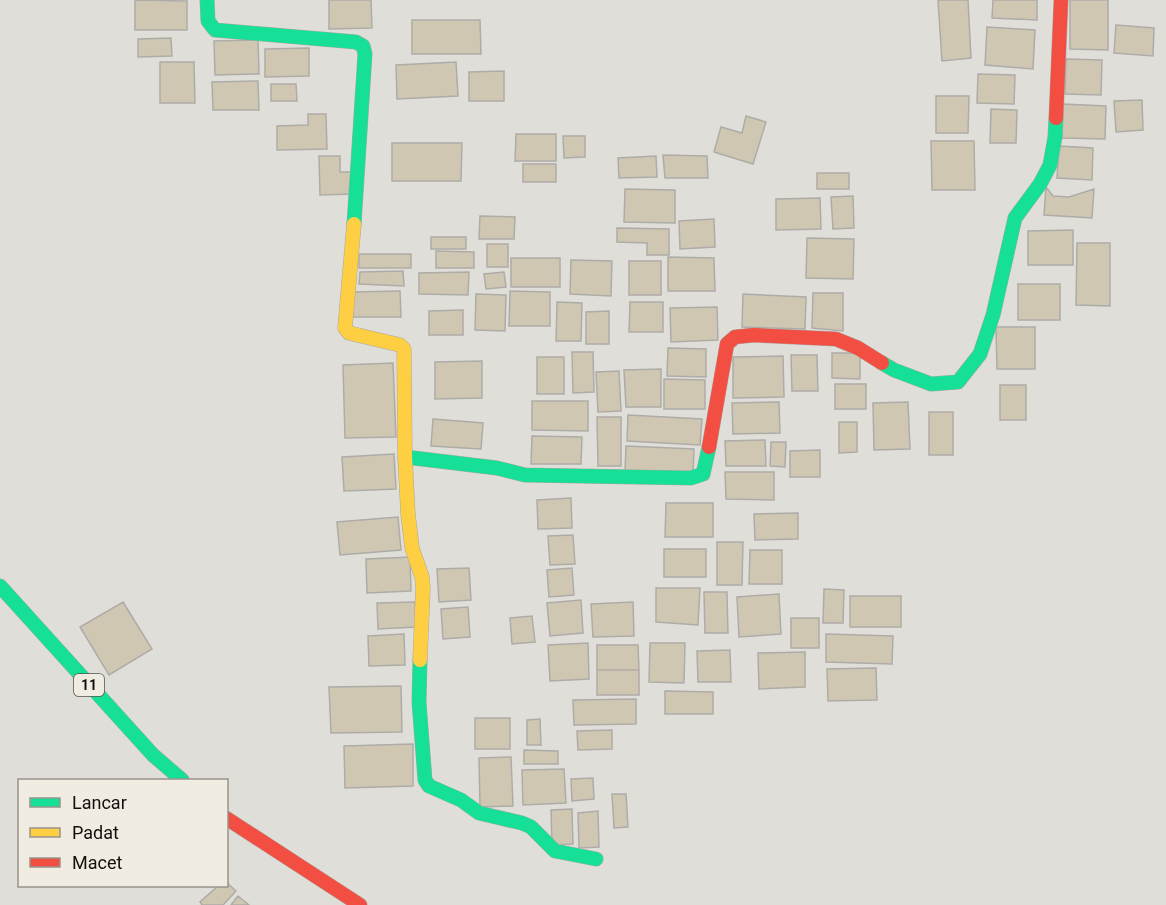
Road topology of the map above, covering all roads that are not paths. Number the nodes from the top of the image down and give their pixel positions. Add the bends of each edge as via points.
1 (207, 0) edge
2 (1061, 0) edge
3 (405, 457) junction
4 (0, 586) edge
5 (181, 779) edge
6 (228, 819) edge
7 (596, 859) dead end
8 (360, 905) edge

1 - 3 main road via 207,20 215,30 356,42 363,46 356,196 344,323 349,333 404,349
2 - 3 main road via 1050,165 1015,218 980,354 958,382 931,384 894,370 836,339 754,334 735,337 727,344 703,474 691,478 525,475
3 - 7 main road via 412,548 423,588 419,702 425,780 429,786 479,813 531,827 555,851
4 - 5 main road, 11 via 153,755
6 - 8 main road

